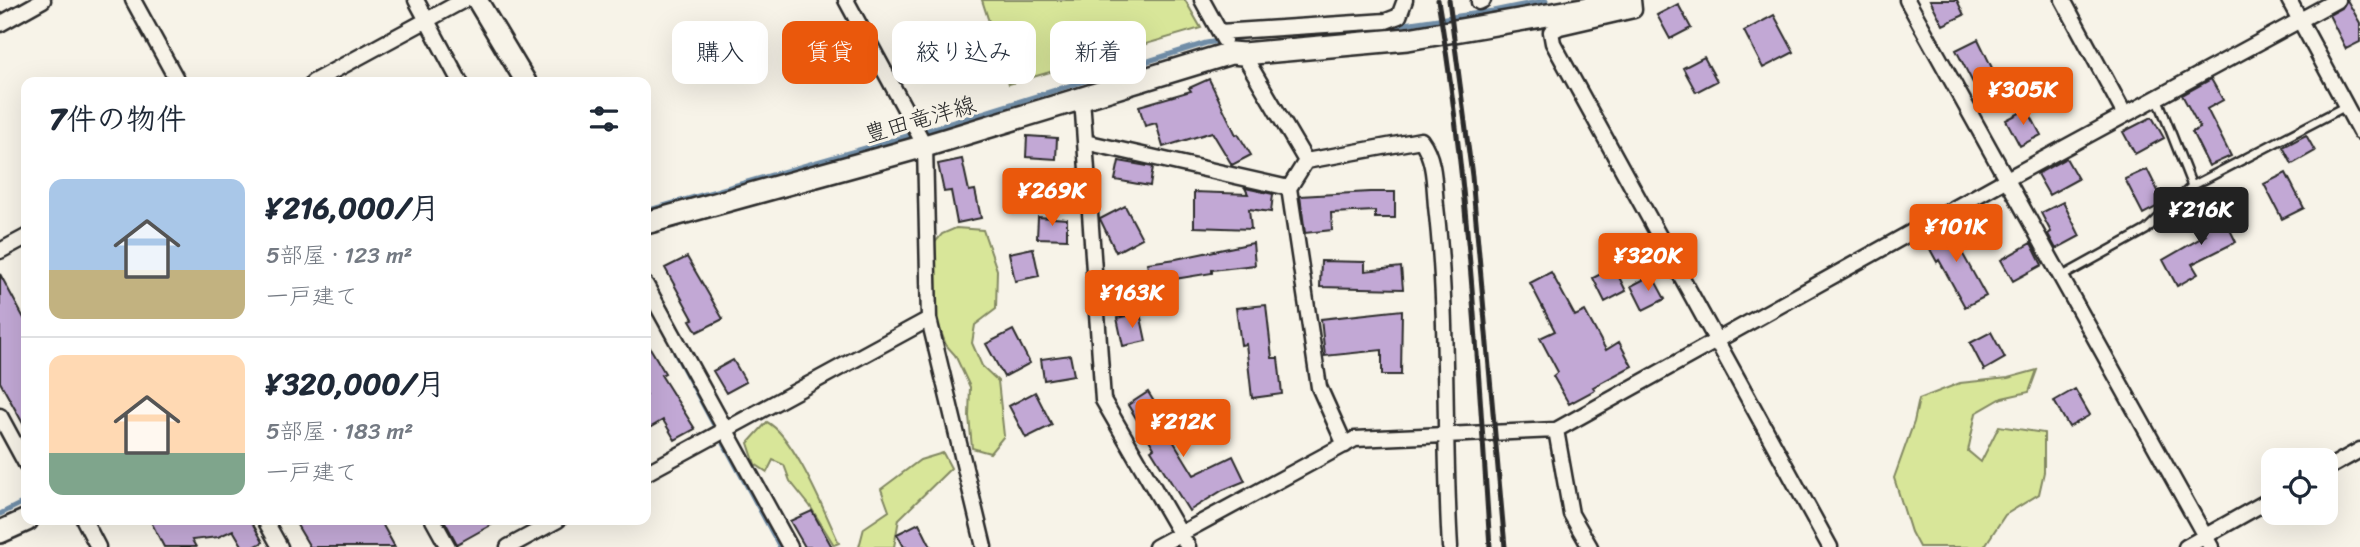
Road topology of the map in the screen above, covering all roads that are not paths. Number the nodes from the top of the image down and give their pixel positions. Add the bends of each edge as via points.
1 (44, 0) edge
2 (133, 0) edge
3 (416, 0) edge
4 (464, 0) edge
5 (477, 0) edge
6 (846, 0) edge
7 (1202, 0) edge
8 (1405, 0) edge
9 (1622, 0) edge
10 (1633, 0) edge
11 (1907, 0) edge
12 (2063, 0) edge
13 (2289, 0) edge
14 (2337, 0) edge
15 (427, 20) junction
16 (2300, 20) junction
17 (0, 24) edge
18 (1220, 32) junction
19 (1237, 54) junction
20 (175, 77) edge
21 (322, 77) edge
22 (457, 77) edge
23 (523, 77) edge
24 (2157, 97) junction
25 (1082, 98) junction
26 (2346, 106) junction
27 (2125, 115) junction
28 (2360, 132) edge
29 (1085, 142) junction
30 (925, 146) junction
31 (1306, 161) junction
32 (2007, 179) junction
33 (2193, 186) junction
34 (1289, 188) junction
35 (651, 222) edge
36 (21, 240) edge
37 (0, 251) edge
38 (2061, 277) junction
39 (651, 294) edge
40 (929, 319) junction
41 (1716, 341) junction
42 (0, 416) edge
43 (726, 429) junction
44 (1556, 430) junction
45 (1447, 435) junction
46 (1345, 444) junction
47 (2360, 450) edge
48 (21, 455) edge
49 (2338, 462) edge
50 (651, 469) edge
51 (2261, 506) edge
52 (21, 523) edge
53 (87, 525) edge
54 (268, 525) edge
55 (436, 525) edge
56 (549, 525) edge
57 (0, 532) edge
58 (1184, 541) edge
59 (2208, 542) edge
60 (98, 547) edge
61 (280, 547) edge
62 (448, 547) edge
63 (508, 547) edge
64 (790, 547) edge
65 (984, 547) edge
66 (1156, 547) edge
67 (1450, 547) edge
68 (1590, 547) edge
69 (1830, 547) edge
70 (2186, 547) edge

1 - 17 street
2 - 20 street
3 - 15 street
4 - 15 street
5 - 23 street
6 - 30 street
7 - 18 street
8 - 18 street via 1399,16 1386,21
9 - 19 main road, 豊田竜洋線 via 1408,39
10 - 41 street via 1634,10 1560,27 1551,32 1553,43
11 - 32 street
12 - 27 street
13 - 16 street
14 - 16 street
15 - 21 street
15 - 22 street
16 - 24 street
16 - 26 street
18 - 19 street
19 - 25 main road, 豊田竜洋線
19 - 31 street
24 - 27 street
24 - 33 lane
25 - 29 street
25 - 30 main road, 豊田竜洋線
26 - 28 street
26 - 33 lane
27 - 32 street
29 - 34 street
29 - 58 street via 1103,400
30 - 35 main road, 豊田竜洋線
30 - 40 street
31 - 34 street
31 - 45 street via 1421,140 1430,152 1439,230
32 - 38 street
32 - 41 street
33 - 38 lane via 2147,230
34 - 46 street via 1319,387
36 - 37 street
38 - 59 street
39 - 43 street
40 - 43 street
40 - 65 street
41 - 44 street
41 - 69 street
42 - 48 street
43 - 50 street
43 - 64 street
44 - 45 street
44 - 68 street via 1572,514
45 - 46 street via 1355,439
45 - 67 street
46 - 58 street
47 - 49 street
51 - 59 street
52 - 57 main road
53 - 60 street
54 - 61 street
55 - 62 street
56 - 63 street
58 - 66 street
59 - 70 street

